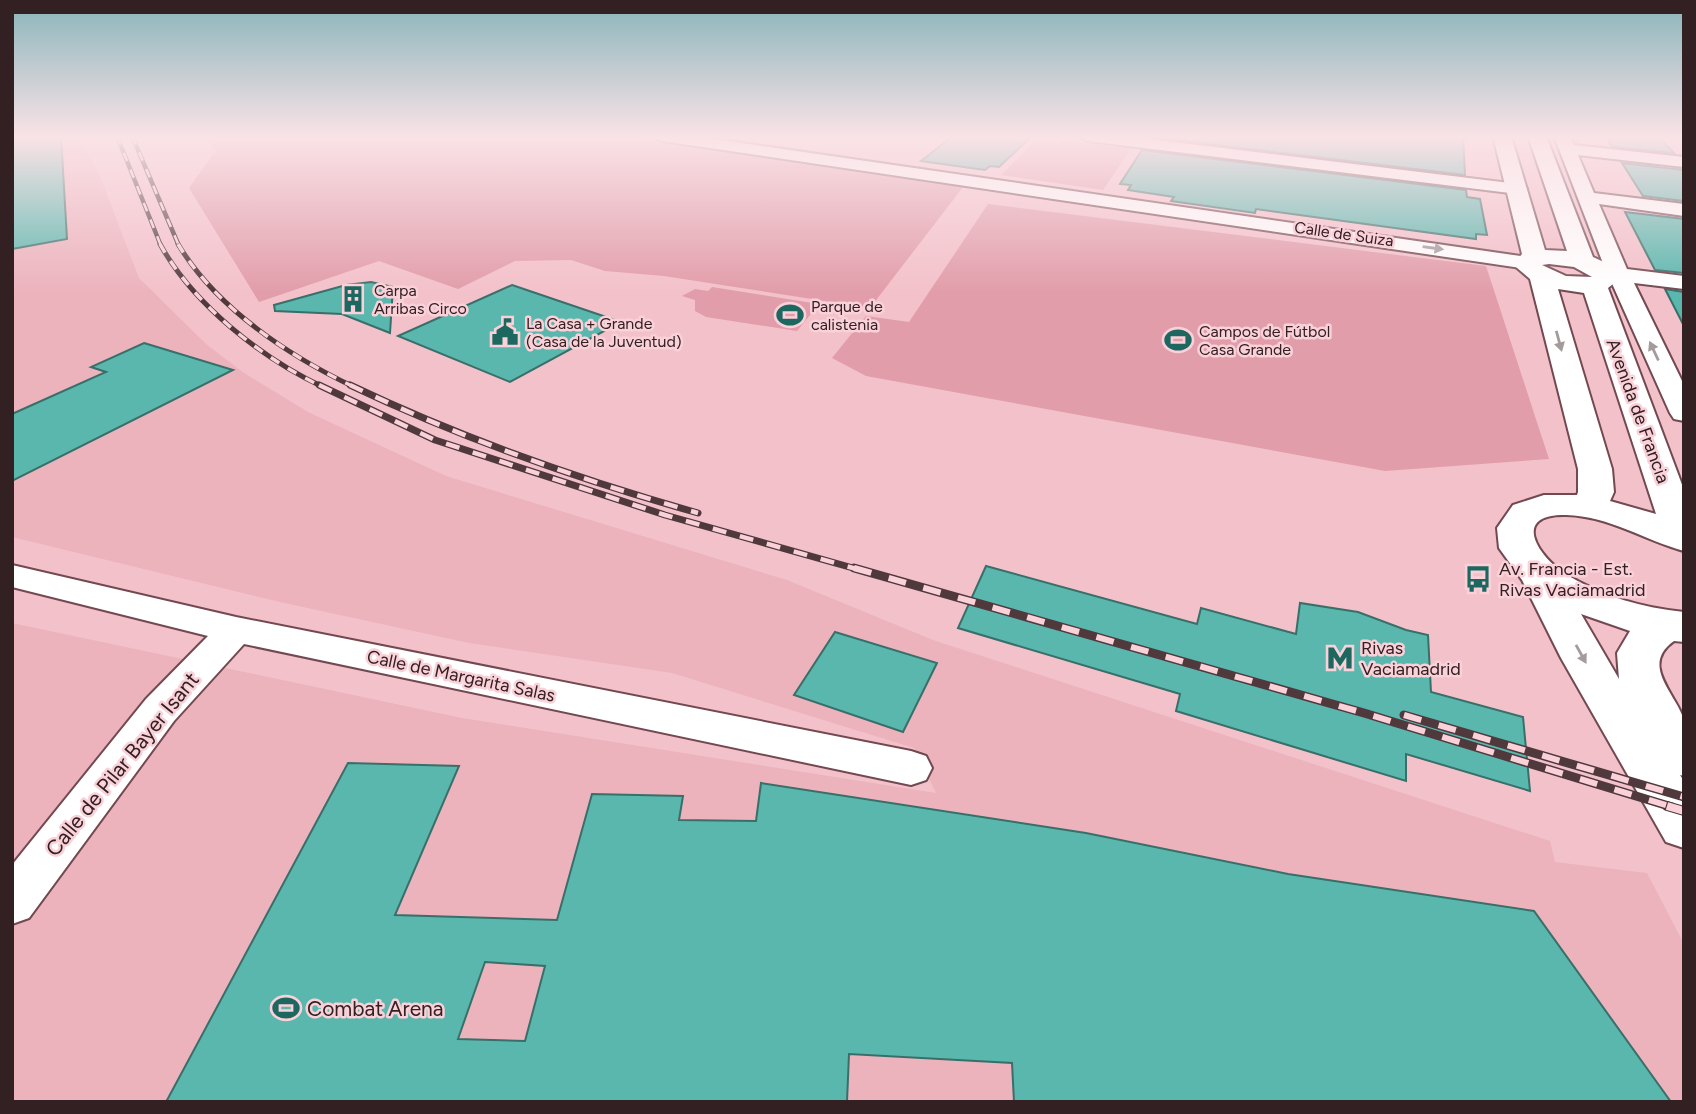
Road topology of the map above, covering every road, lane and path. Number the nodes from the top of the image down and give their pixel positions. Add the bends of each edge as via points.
1 (1040, 188) edge
2 (1509, 188) edge
3 (1561, 188) edge
4 (1582, 188) edge
5 (1517, 189) joint
6 (1586, 197) junction
7 (1684, 210) edge
8 (1534, 265) junction
9 (1599, 273) junction
10 (1684, 283) edge
11 (1684, 412) edge
12 (1589, 507) junction
13 (1683, 538) edge
14 (1538, 572) junction
15 (12, 576) edge
16 (1674, 627) edge
17 (236, 630) junction
18 (1676, 732) edge
19 (911, 768) dead end
20 (1684, 826) edge
21 (12, 902) edge

1 -> 8 street, Calle de Suiza
2 - 5 street
3 - 9 street, Avenida de Francia
4 - 6 street
5 - 8 street
6 - 7 street
6 - 9 street
8 - 9 street via 1557,257
8 -> 12 street via 1595,469 1596,492
9 - 10 street
11 -> 9 street
9 - 13 street, Avenida de Francia
12 - 13 street via 1636,518
12 - 14 street via 1544,507 1521,518 1516,527 1517,545
14 - 16 street via 1594,606
14 -> 20 street via 1583,658
15 - 17 street, Calle de Margarita Salas
16 - 18 street via 1647,636 1637,655 1638,678
17 - 19 street, Calle de Margarita Salas
17 - 21 street, Calle de Pilar Bayer Isant via 160,710

